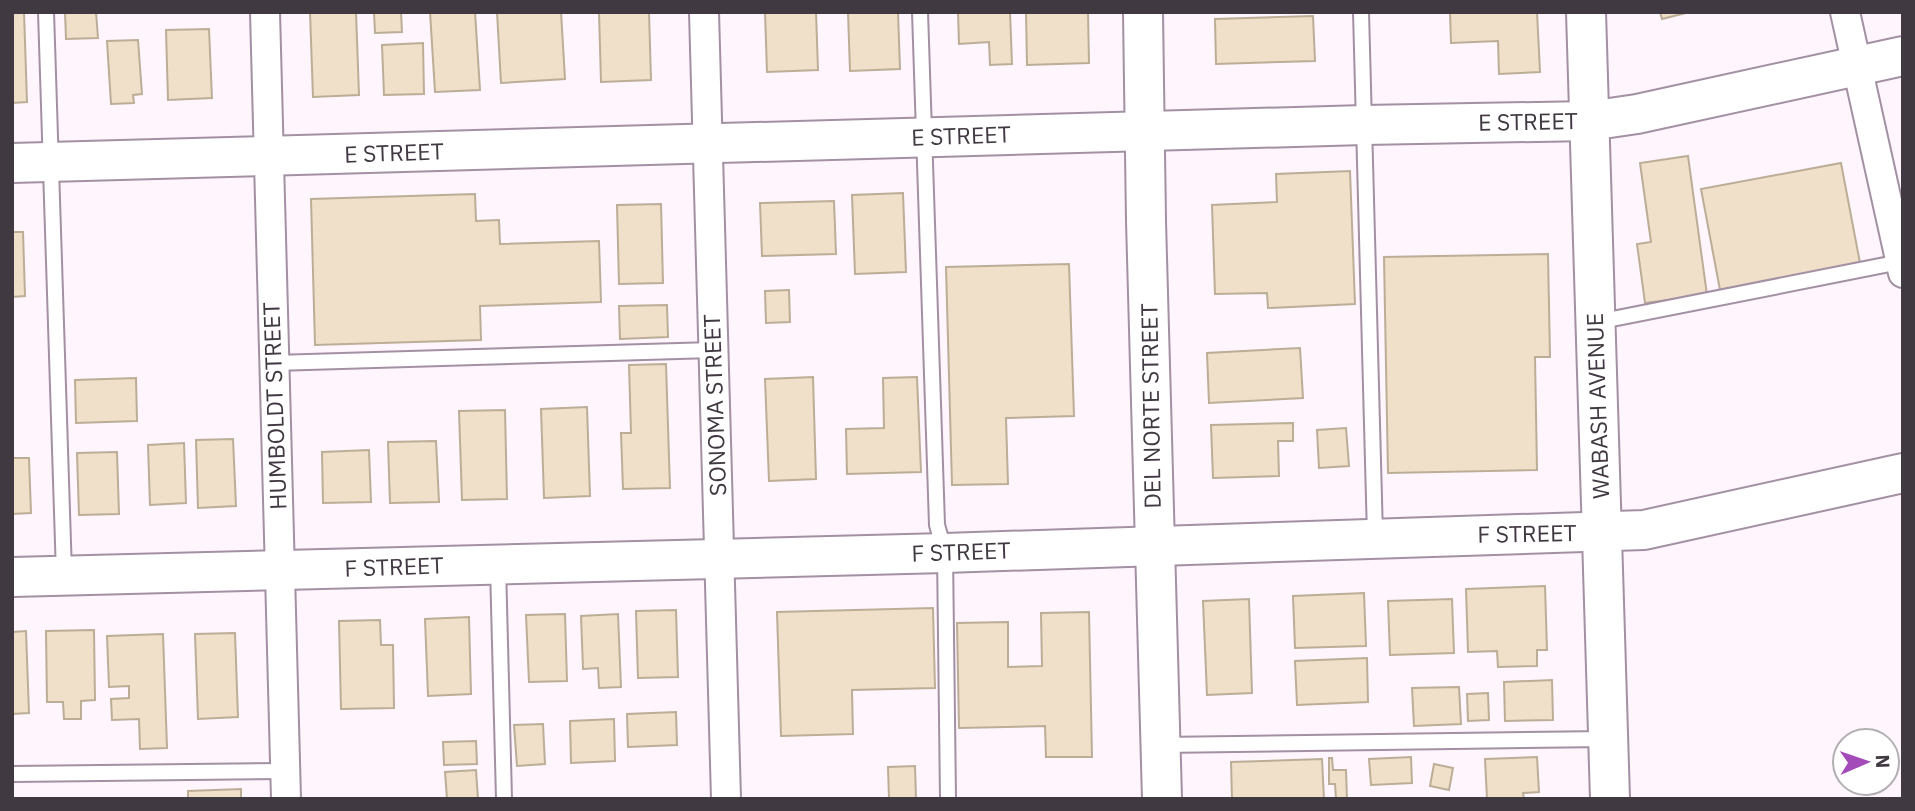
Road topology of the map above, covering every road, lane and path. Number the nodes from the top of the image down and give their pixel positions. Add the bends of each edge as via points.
1 (47, 12) edge
2 (265, 12) edge
3 (704, 12) edge
4 (920, 12) edge
5 (1143, 12) edge
6 (1361, 12) edge
7 (1586, 12) edge
8 (1845, 12) edge
9 (1903, 56) edge
10 (1857, 67) junction
11 (1589, 121) junction
12 (1364, 125) junction
13 (1145, 131) junction
14 (923, 137) junction
15 (708, 144) junction
16 (269, 157) junction
17 (52, 162) junction
18 (12, 163) edge
19 (1902, 268) edge
20 (1595, 322) junction
21 (713, 350) junction
22 (274, 363) junction
23 (1903, 473) edge
24 (1602, 532) junction
25 (1375, 537) junction
26 (1154, 546) junction
27 (945, 552) junction
28 (719, 558) junction
29 (498, 564) junction
30 (280, 571) junction
31 (64, 576) junction
32 (12, 577) edge
33 (1608, 738) junction
34 (1160, 745) junction
35 (12, 775) edge
36 (285, 785) edge
37 (504, 799) edge
38 (726, 799) edge
39 (948, 799) edge
40 (1162, 799) edge
41 (1610, 799) edge

1 - 17 lane
2 - 16 street, HUMBOLDT STREET
3 - 15 street, SONOMA STREET
4 - 14 lane
5 - 13 street, DEL NORTE STREET
6 - 12 lane
7 - 11 street, WABASH AVENUE
8 - 10 street
9 - 10 street, E STREET
10 - 11 street, E STREET
10 - 19 street
11 - 12 street, E STREET
11 - 20 street, WABASH AVENUE
12 - 13 street, E STREET
12 - 25 lane
13 - 14 street, E STREET
13 - 26 street, DEL NORTE STREET
14 - 15 street, E STREET
14 - 27 lane via 937,525
15 - 16 street, E STREET
15 - 21 street, SONOMA STREET
16 - 17 street, E STREET
16 - 22 street, HUMBOLDT STREET
17 - 18 street, E STREET
17 - 31 lane
19 - 20 lane
20 - 24 street, WABASH AVENUE
21 - 22 lane
21 - 28 street, SONOMA STREET
22 - 30 street, HUMBOLDT STREET
23 - 24 street, F STREET via 1644,530
24 - 25 street, F STREET
24 - 33 street, WABASH AVENUE
25 - 26 street, F STREET
26 - 27 street, F STREET
26 - 34 street, DEL NORTE STREET
27 - 28 street, F STREET
27 - 39 lane
28 - 29 street, F STREET
28 - 38 street, SONOMA STREET
29 - 30 street, F STREET
29 - 37 lane
30 - 31 street, F STREET
30 - 36 street, HUMBOLDT STREET
31 - 32 street, F STREET
33 - 34 lane
33 - 41 street, WABASH AVENUE
34 - 40 street, DEL NORTE STREET
35 - 36 lane

